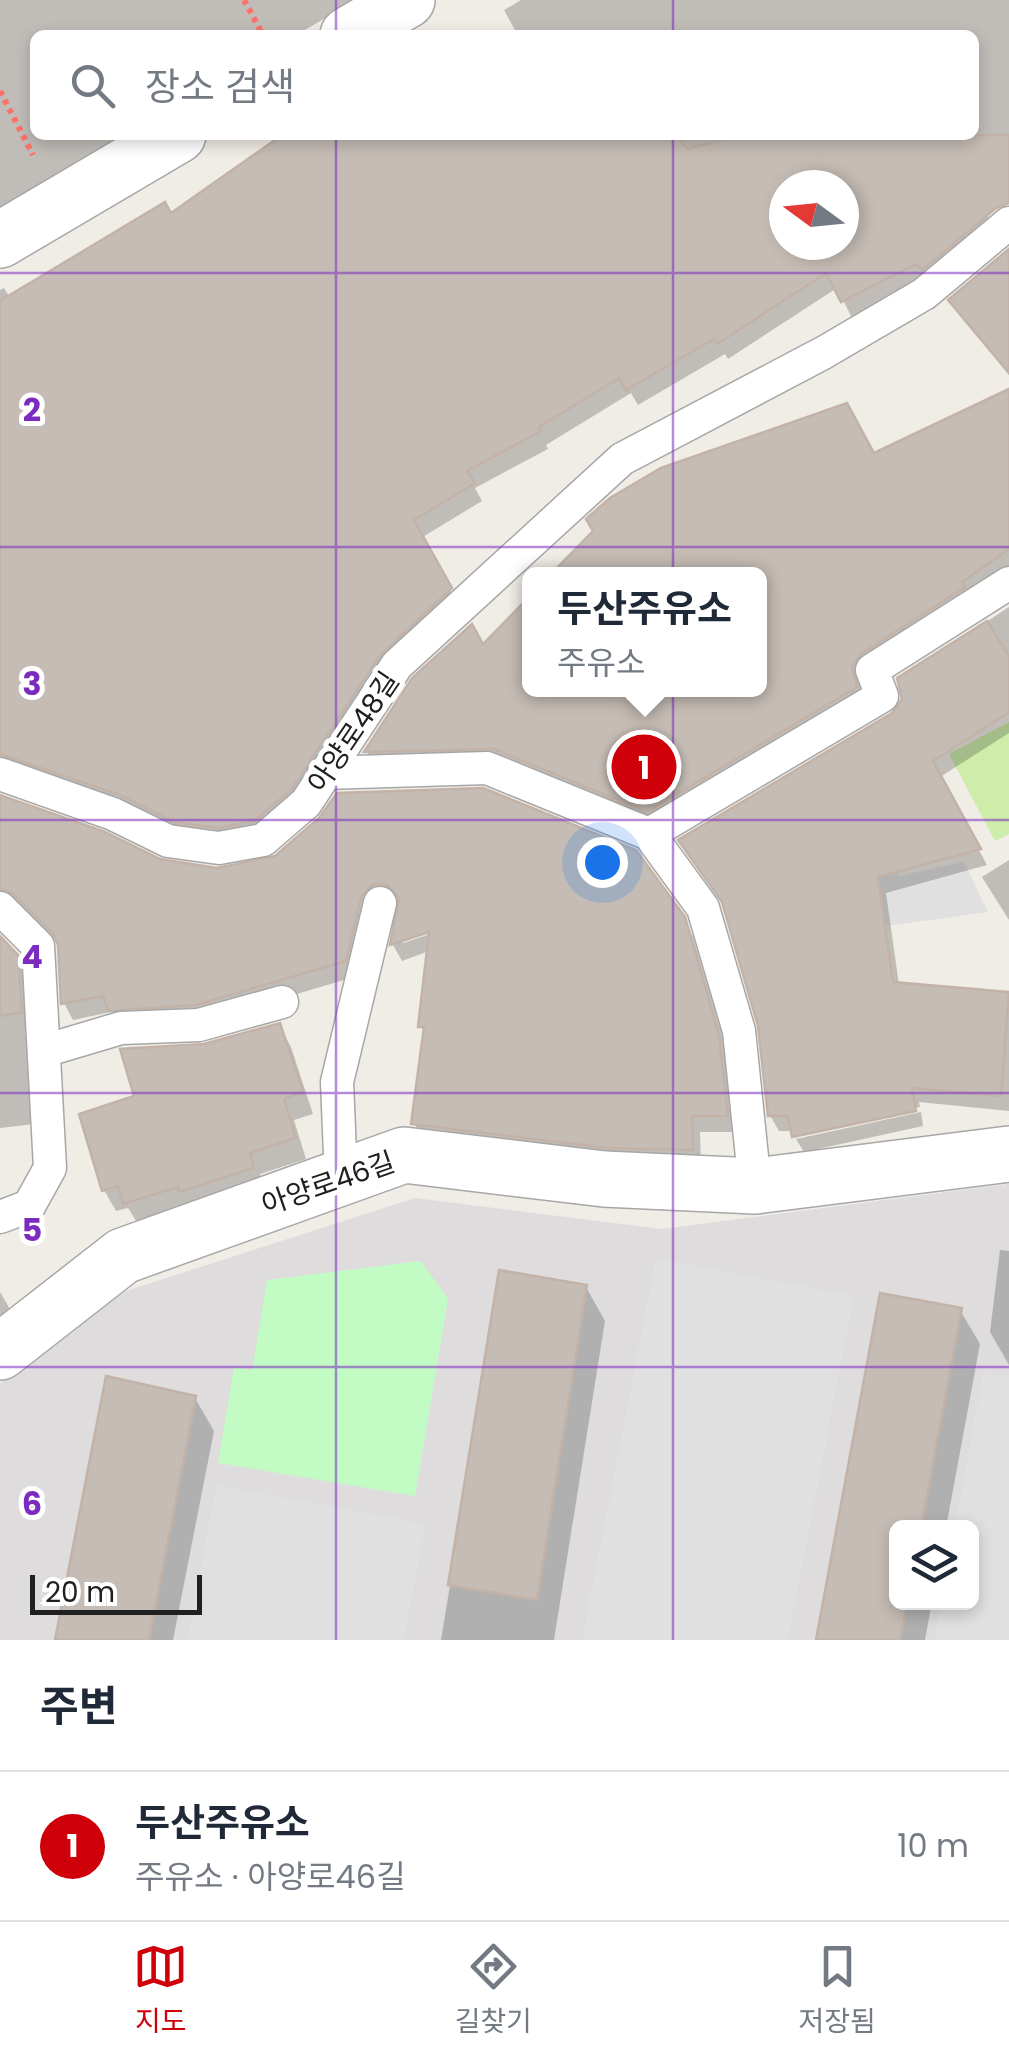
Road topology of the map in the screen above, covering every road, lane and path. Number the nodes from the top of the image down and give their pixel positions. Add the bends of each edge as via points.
1 (244, 0) edge
2 (407, 0) edge
3 (260, 30) edge
4 (356, 30) edge
5 (0, 91) edge
6 (170, 140) edge
7 (58, 206) junction
8 (1009, 223) edge
9 (0, 240) edge
10 (1009, 583) edge
11 (324, 773) junction
12 (0, 774) edge
13 (649, 834) junction
14 (380, 903) dead end
15 (0, 908) edge
16 (282, 1002) dead end
17 (44, 1050) junction
18 (1009, 1154) edge
19 (340, 1178) junction
20 (755, 1186) junction
21 (0, 1217) edge
22 (0, 1352) edge

1 - 3 path
2 - 4 street
5 - 7 path
6 - 7 street
7 - 9 street
8 - 11 lane, 아양로48길 via 924,294 622,459 397,665
10 - 13 lane via 872,670 882,696
11 - 12 lane, 아양로48길 via 306,803 262,840 220,848 168,841
11 - 13 lane via 487,768
13 - 20 lane via 703,908 739,1031
14 - 19 lane via 337,1082
15 - 17 lane via 38,946
16 - 17 lane via 199,1025 121,1028
17 - 21 lane via 50,1168 29,1206
18 - 20 street, 아양로46길
19 - 20 street, 아양로46길 via 404,1155 604,1179
19 - 22 street, 아양로46길 via 123,1256

